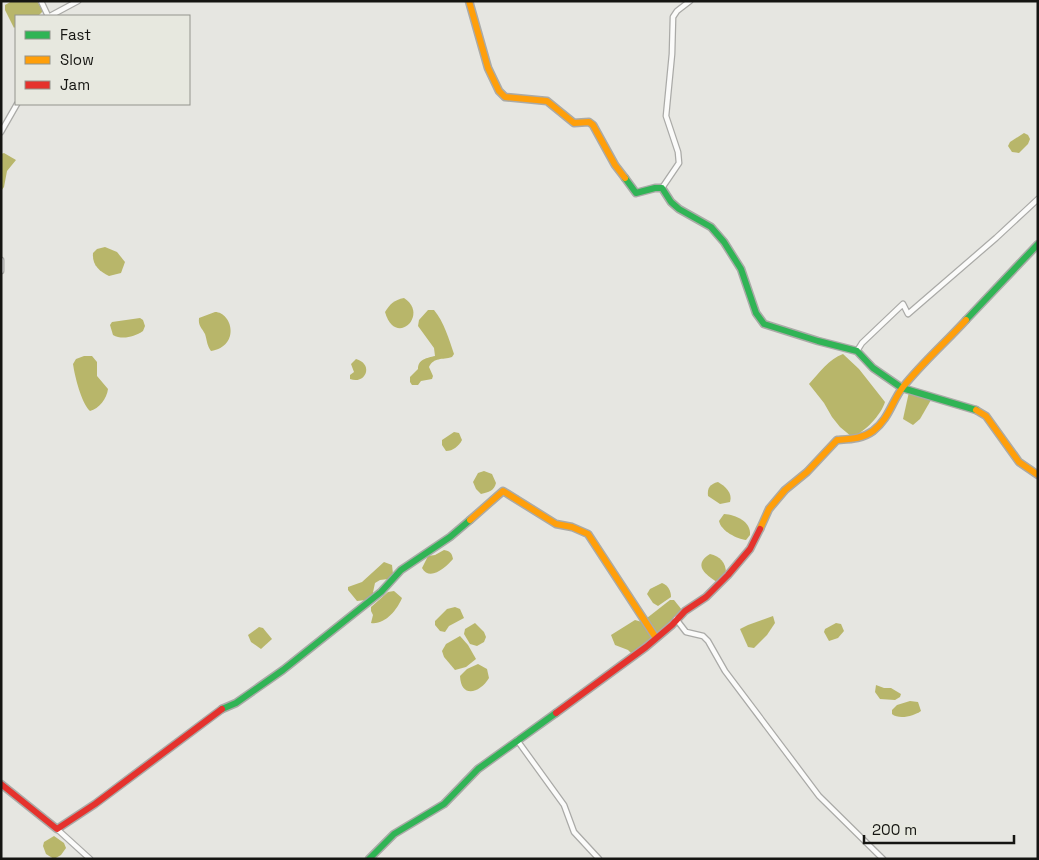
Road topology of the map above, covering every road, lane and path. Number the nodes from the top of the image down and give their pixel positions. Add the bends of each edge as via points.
1 (41, 1) edge
2 (78, 1) edge
3 (469, 1) edge
4 (690, 1) edge
5 (48, 15) edge
6 (51, 15) edge
7 (16, 105) edge
8 (1, 132) edge
9 (662, 188) junction
10 (1038, 199) edge
11 (1038, 244) edge
12 (1, 260) edge
13 (1, 271) edge
14 (857, 351) junction
15 (902, 388) junction
16 (1038, 475) edge
17 (676, 620) junction
18 (656, 638) junction
19 (517, 740) junction
20 (1, 784) edge
21 (57, 829) junction
22 (90, 859) edge
23 (368, 859) edge
24 (599, 859) edge
25 (883, 859) edge

1 - 5 street
2 - 6 street
3 - 9 street via 480,48 501,95 547,101 574,123 589,122 636,193
4 - 9 street via 673,17 666,116 679,163
7 - 8 street
9 - 14 street via 679,209 711,228 724,242 741,269 756,313 764,324
10 - 14 street via 908,314 902,304
11 - 15 street
12 - 13 street
14 - 15 street via 873,368
15 - 16 street via 979,411 986,416 1018,462
15 - 17 street via 888,417 866,435 837,440 785,490 769,509 750,549 715,588
17 - 18 street
17 - 25 street via 686,632 703,636 708,641 725,671 819,796
18 - 19 street
18 - 21 street via 588,534 565,524 556,524 503,491 450,536 401,570 373,598 283,670 236,703 223,708
19 - 23 street via 478,769 444,804 394,834
19 - 24 street via 564,805 574,832
20 - 21 street
21 - 22 street

